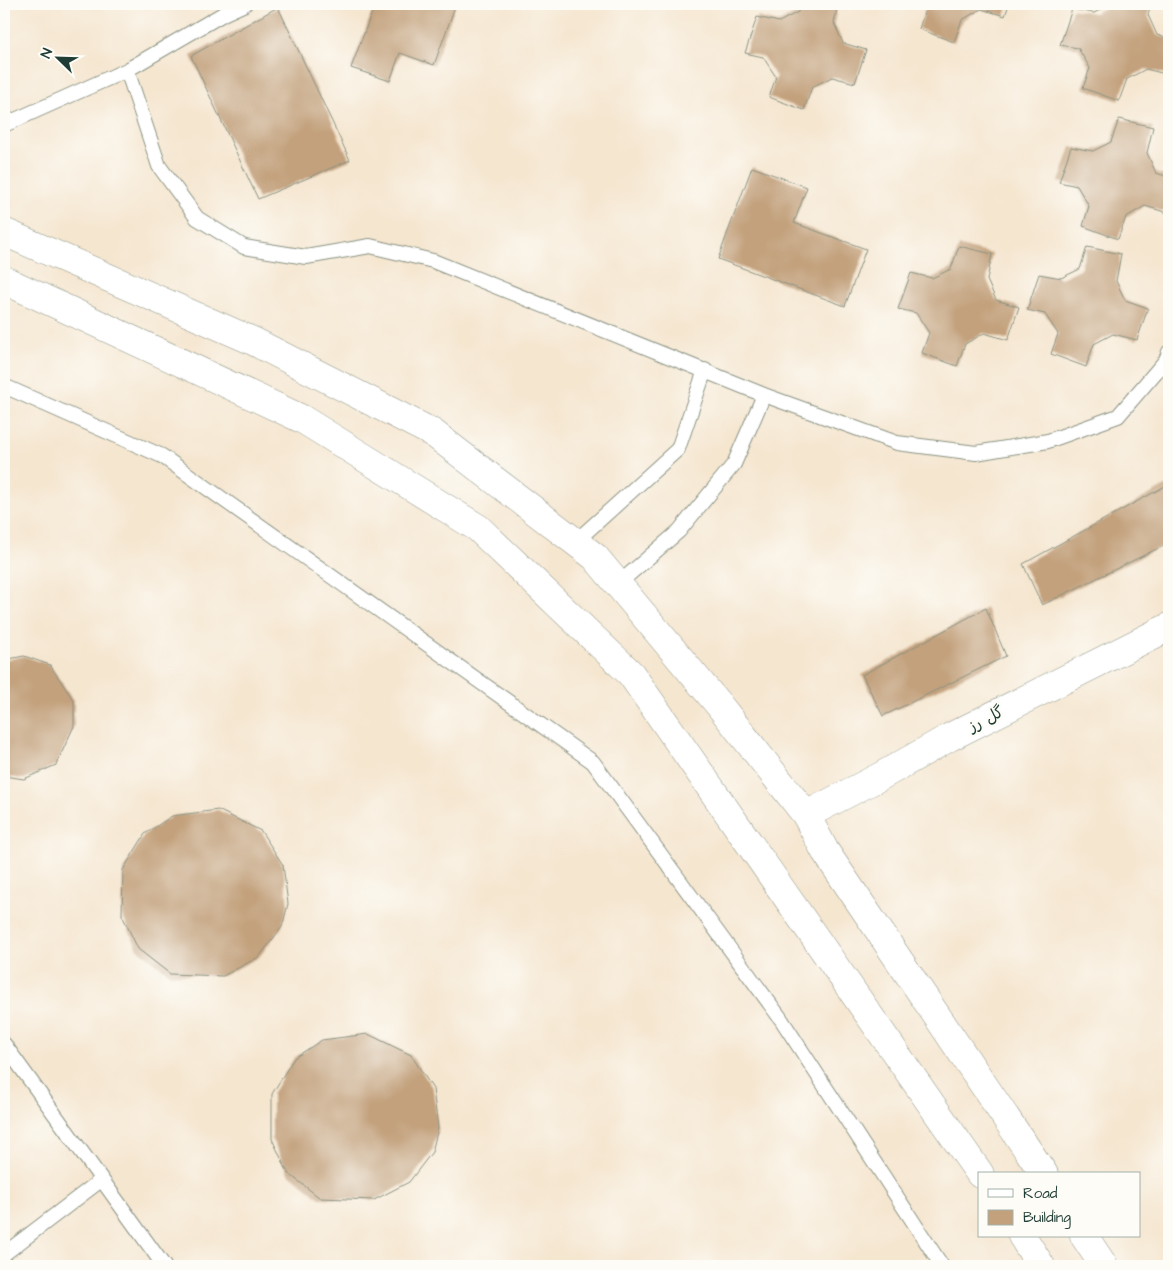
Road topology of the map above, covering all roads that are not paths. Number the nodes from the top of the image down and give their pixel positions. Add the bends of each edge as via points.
1 (245, 4) edge
2 (224, 9) edge
3 (127, 70) junction
4 (4, 124) edge
5 (4, 232) edge
6 (4, 280) edge
7 (1169, 352) edge
8 (705, 370) junction
9 (4, 386) edge
10 (764, 395) junction
11 (575, 542) junction
12 (618, 584) junction
13 (1169, 627) edge
14 (806, 815) junction
15 (4, 1044) edge
16 (979, 1172) edge
17 (1043, 1172) edge
18 (101, 1180) junction
19 (1023, 1238) edge
20 (1085, 1238) edge
21 (4, 1254) edge
22 (164, 1266) edge
23 (942, 1266) edge
24 (1042, 1266) edge
25 (1104, 1266) edge

1 - 2 lane
2 - 3 lane
3 - 4 lane
3 - 8 lane via 159,166 197,218 244,247 306,257 370,246 433,261
5 - 11 main road via 253,341 433,433
6 - 16 main road via 302,419 478,528 630,674
7 - 10 lane via 1166,360 1118,416 1048,441 976,453 897,443
8 - 10 lane
8 - 11 lane via 678,449
9 - 23 lane via 162,456 593,762 781,1019
10 - 12 lane via 734,464 679,531
11 - 12 main road via 595,557
12 - 14 main road via 719,704
13 - 14 main road, گل رز via 950,737
14 - 17 main road via 826,851
15 - 18 lane
18 - 21 lane
18 - 22 lane
19 - 24 main road
20 - 25 main road

